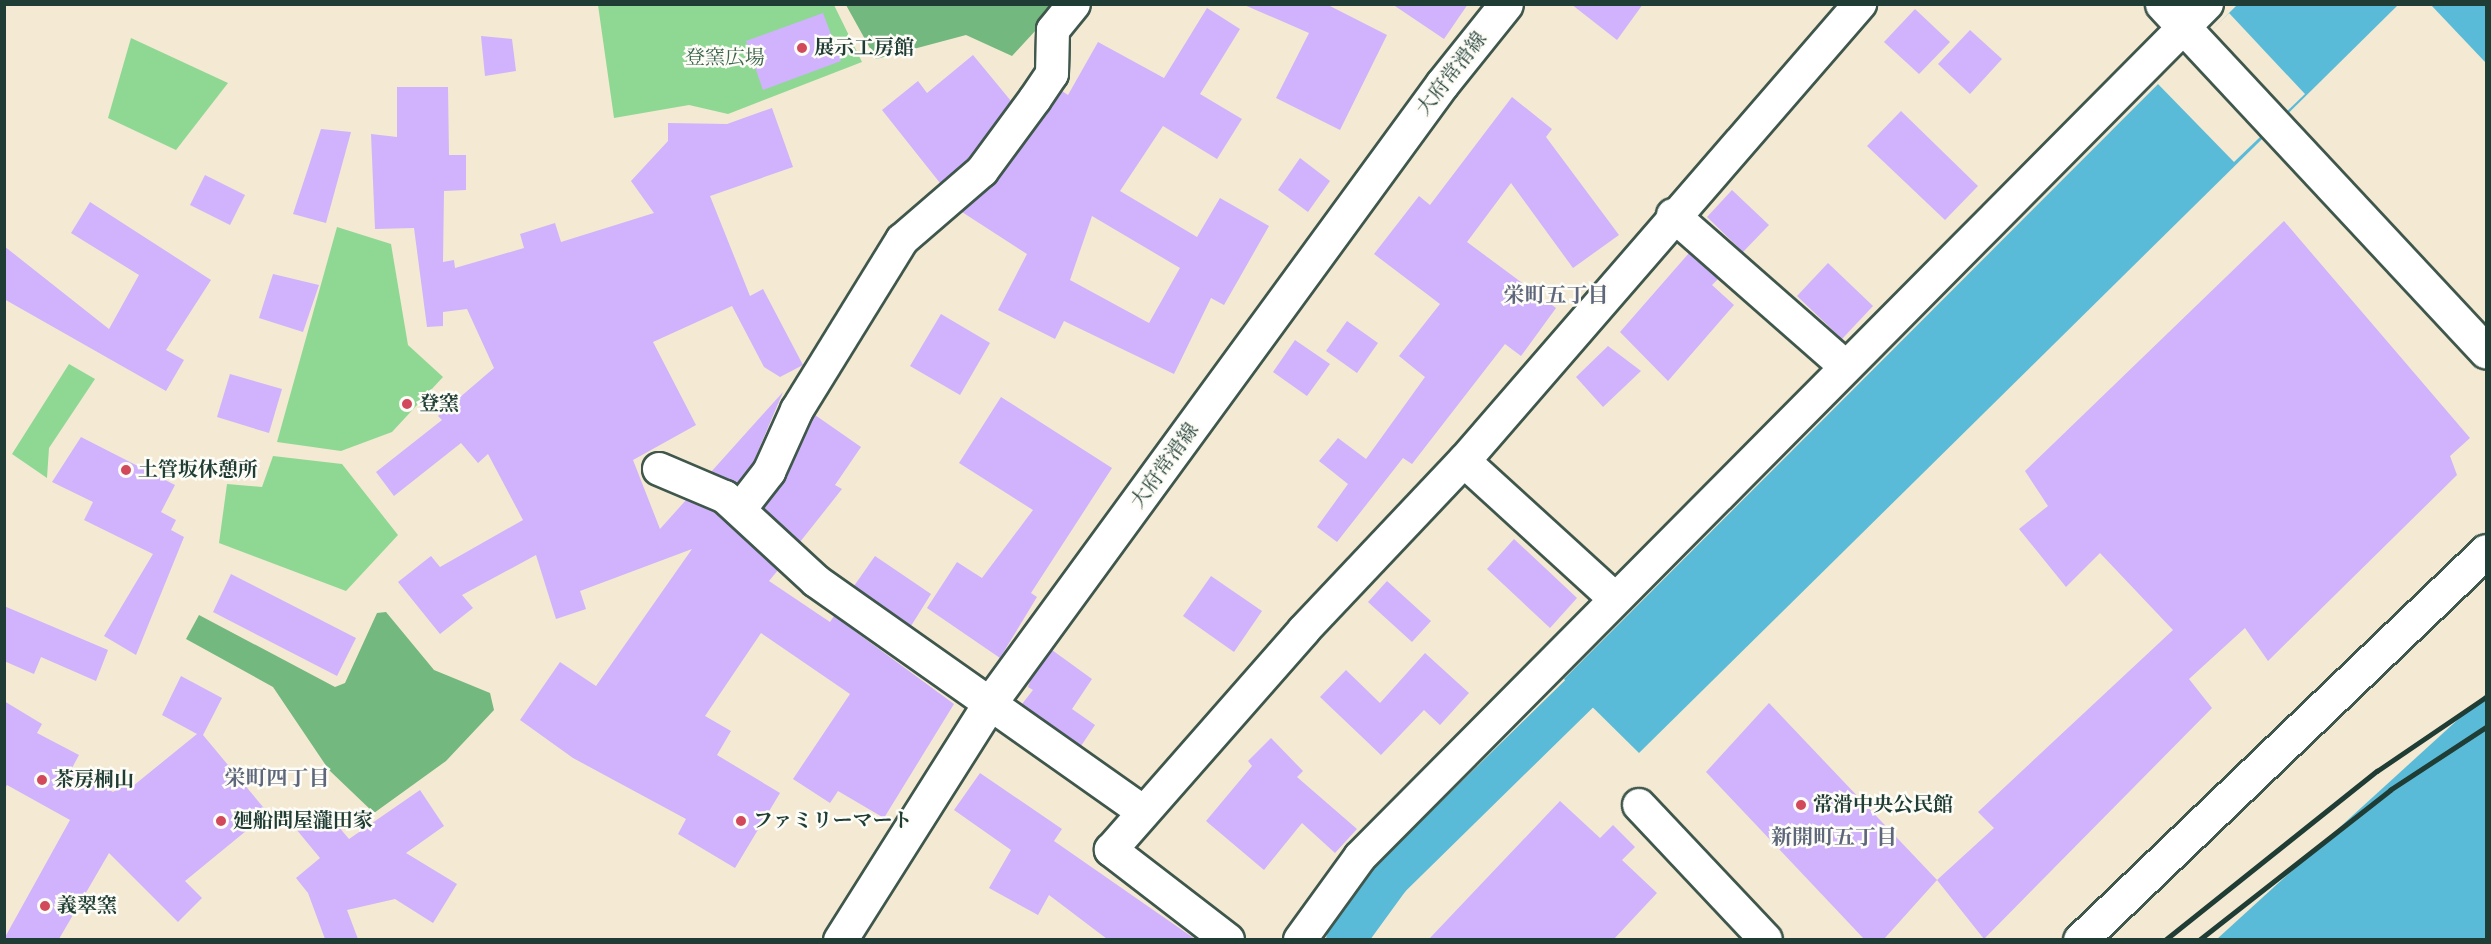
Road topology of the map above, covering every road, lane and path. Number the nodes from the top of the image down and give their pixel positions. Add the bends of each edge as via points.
1 (1074, 4) edge
2 (1506, 4) edge
3 (1860, 4) edge
4 (2162, 4) edge
5 (2207, 4) edge
6 (2187, 34) junction
7 (1673, 215) junction
8 (2487, 351) edge
9 (1845, 366) junction
10 (1464, 461) junction
11 (659, 469) dead end
12 (741, 508) junction
13 (2487, 551) edge
14 (1614, 598) junction
15 (989, 704) junction
16 (1639, 805) dead end
17 (1144, 812) junction
18 (840, 939) edge
19 (1228, 939) edge
20 (1300, 939) edge
21 (1766, 939) edge
22 (2080, 939) edge

1 - 12 street via 1053,30 1052,74 982,171 902,240 797,410 769,472
2 - 15 main road, 大府常滑線 via 1442,84
3 - 7 street
4 - 6 main road
5 - 6 street
6 - 8 main road
6 - 9 street
7 - 9 street
7 - 10 street
9 - 14 street
10 - 14 street
10 - 17 street
11 - 12 street
12 - 15 street via 816,581
13 - 22 main road
14 - 20 street via 1360,857
15 - 17 street
15 - 18 main road, 大府常滑線
16 - 21 street
17 - 19 street via 1111,850

